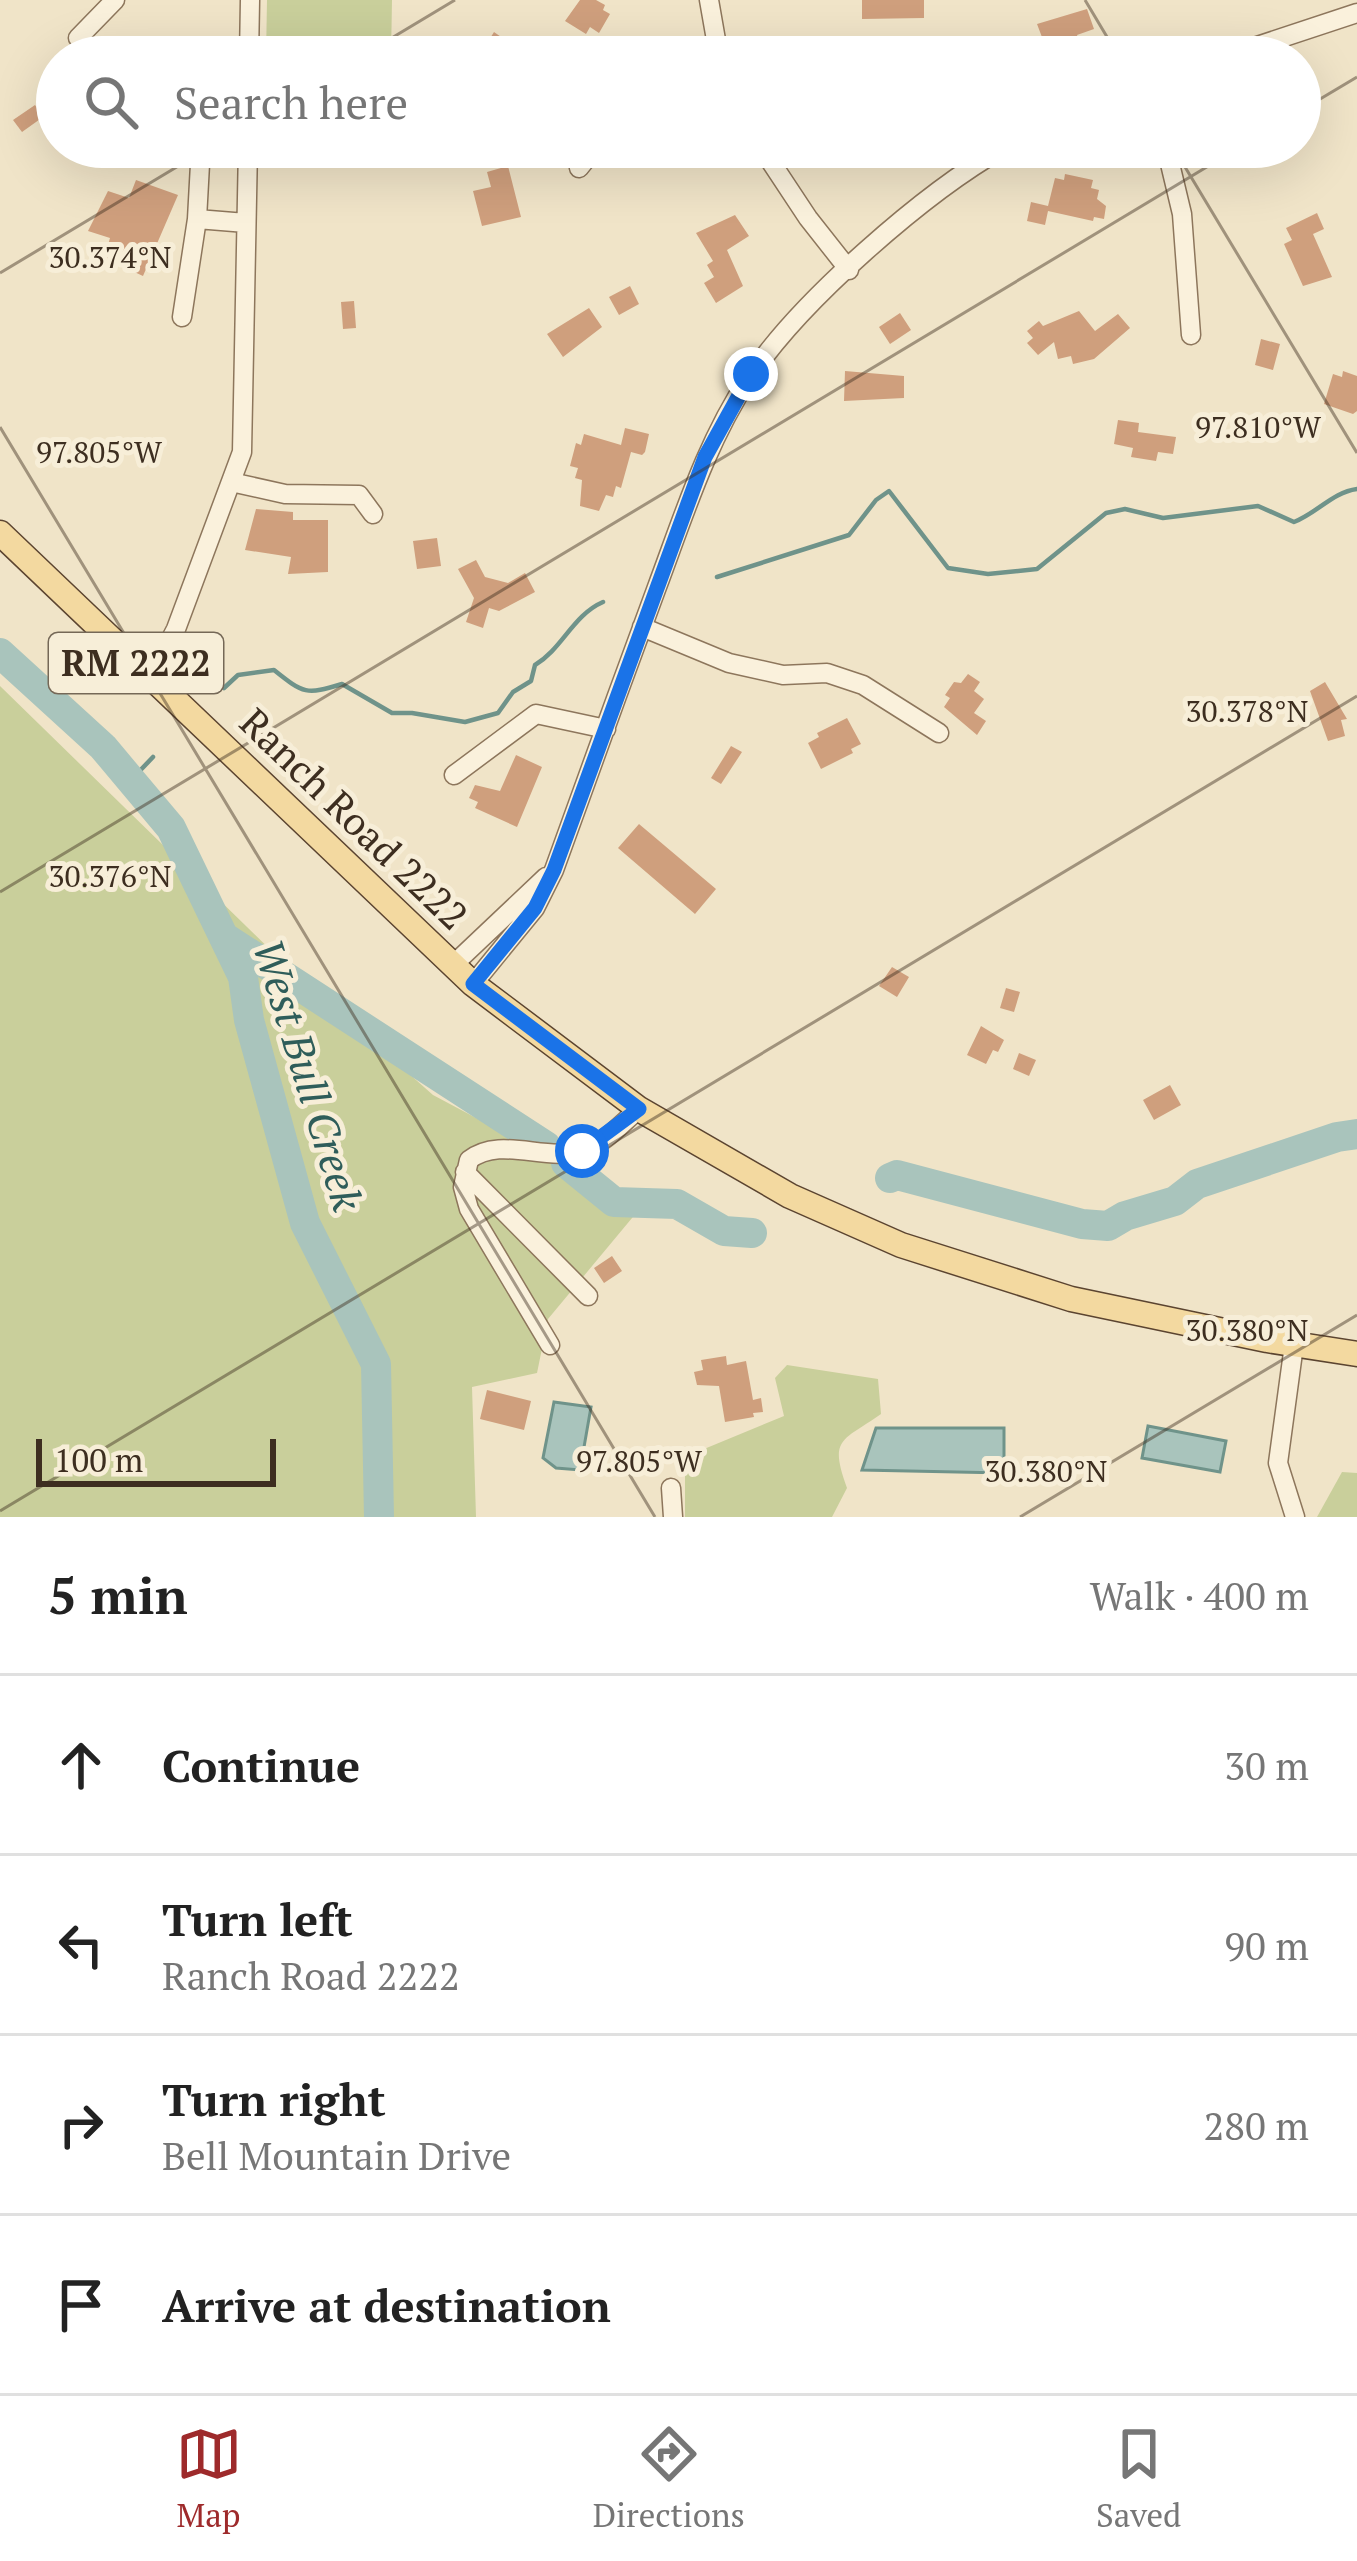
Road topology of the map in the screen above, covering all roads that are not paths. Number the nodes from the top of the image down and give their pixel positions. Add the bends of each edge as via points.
1 (115, 0) edge
2 (250, 0) edge
3 (709, 0) edge
4 (1357, 13) edge
5 (80, 36) edge
6 (249, 36) edge
7 (715, 36) edge
8 (1287, 36) edge
9 (200, 168) edge
10 (247, 168) edge
11 (775, 168) edge
12 (971, 168) edge
13 (1171, 168) edge
14 (197, 219) junction
15 (246, 224) junction
16 (849, 270) junction
17 (182, 317) dead end
18 (1191, 334) dead end
19 (231, 482) junction
20 (373, 514) dead end
21 (0, 533) edge
22 (642, 627) junction
23 (151, 677) junction
24 (605, 728) junction
25 (939, 733) dead end
26 (454, 775) dead end
27 (554, 870) junction
28 (453, 965) junction
29 (473, 984) junction
30 (639, 1109) junction
31 (465, 1172) junction
32 (588, 1296) dead end
33 (550, 1345) dead end
34 (1294, 1345) junction
35 (1357, 1354) edge
36 (671, 1488) dead end
37 (673, 1517) edge
38 (1295, 1517) edge

1 - 5 street
2 - 6 street
3 - 7 street
4 - 8 street
9 - 14 street
10 - 15 street
11 - 16 street
12 - 16 street
13 - 18 street
14 - 15 street
14 - 17 street
15 - 19 street via 242,452
16 - 22 street via 779,340 731,407
19 - 20 street via 285,494 359,494
19 - 23 street
21 - 23 main road, Ranch Road 2222 / RM 2222
22 - 24 street
22 - 25 street via 730,663 863,685
23 - 28 main road, Ranch Road 2222 / RM 2222
24 - 26 street via 536,714
24 - 27 street
27 - 28 street
27 - 29 street via 535,908
28 - 29 main road, Ranch Road 2222 / RM 2222
29 - 30 main road, Ranch Road 2222 / RM 2222
30 - 31 street via 582,1151 490,1149 469,1160
30 - 34 main road, Ranch Road 2222 / RM 2222 via 790,1196 901,1245 1072,1299
31 - 32 street
31 - 33 street via 469,1209
34 - 35 main road, Ranch Road 2222 / RM 2222
34 - 38 street via 1278,1463
36 - 37 street

